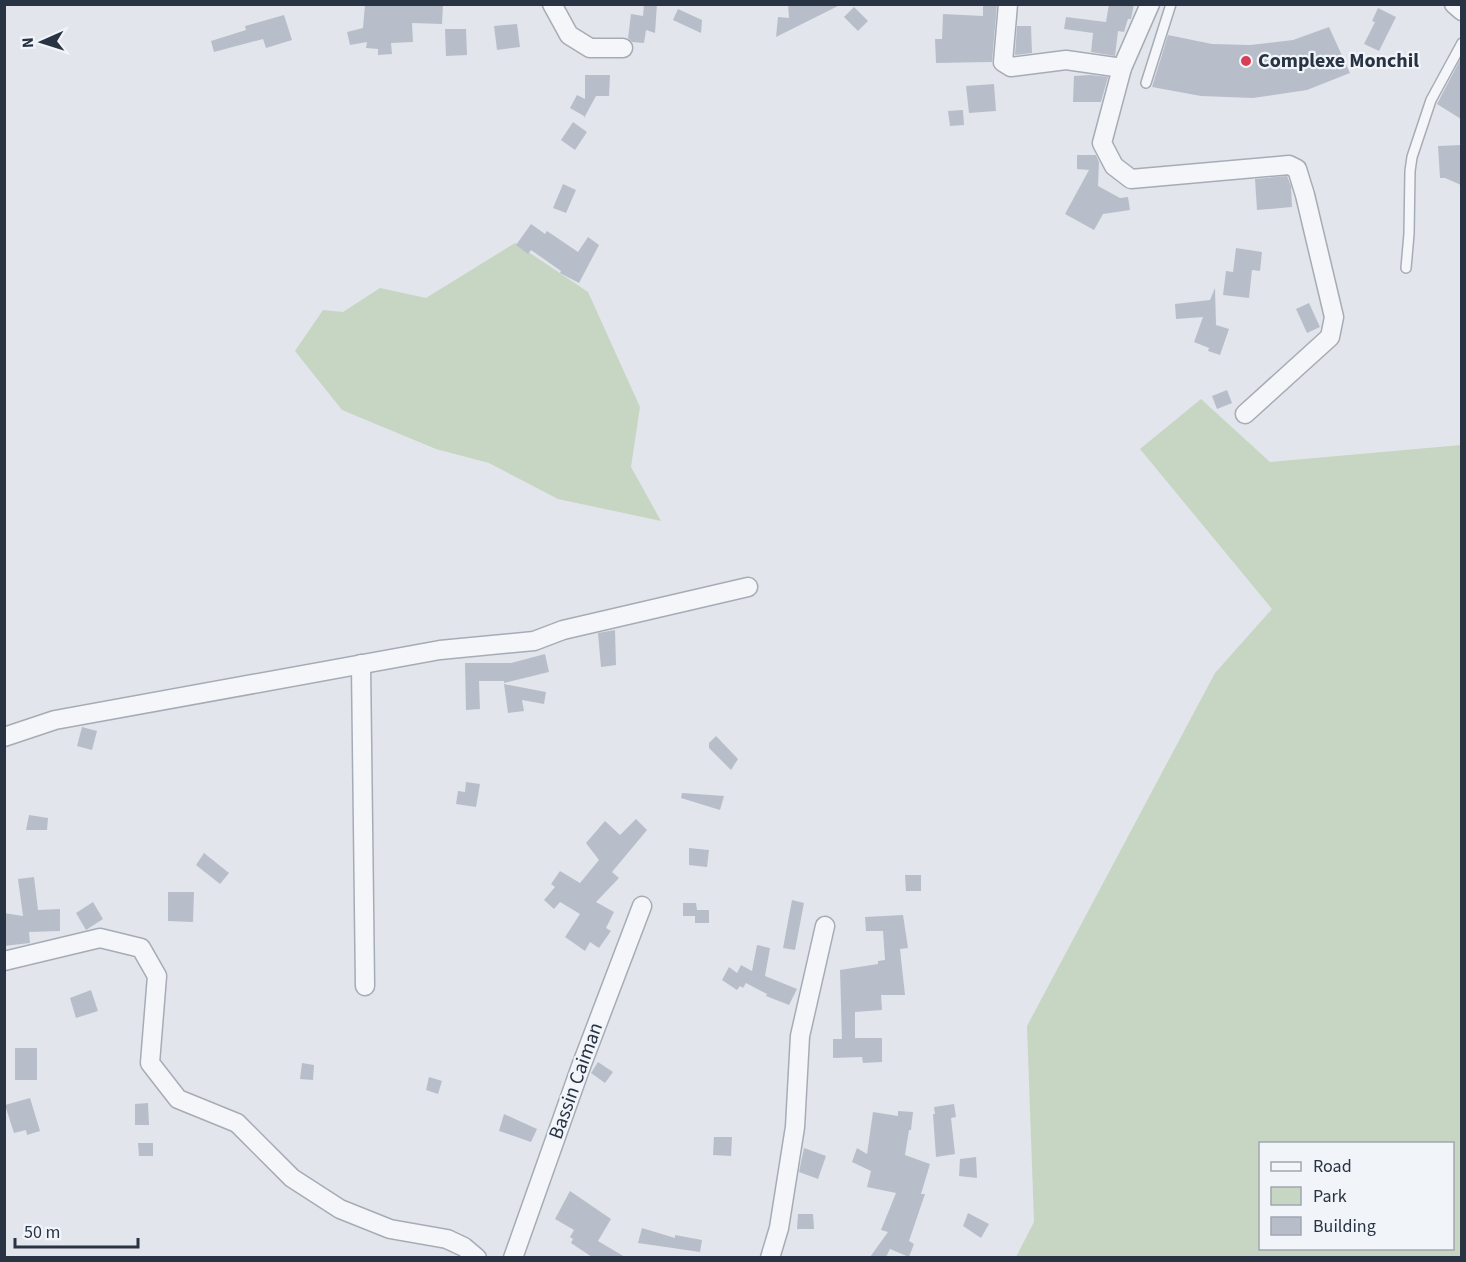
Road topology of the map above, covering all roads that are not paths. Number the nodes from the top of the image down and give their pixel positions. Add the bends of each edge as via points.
1 (552, 4) edge
2 (1008, 4) edge
3 (1150, 4) edge
4 (1171, 4) edge
5 (1454, 4) edge
6 (1461, 11) edge
7 (1461, 43) edge
8 (623, 48) dead end
9 (1122, 68) junction
10 (1146, 83) dead end
11 (1406, 267) dead end
12 (1245, 414) dead end
13 (748, 586) dead end
14 (361, 664) junction
15 (4, 737) edge
16 (642, 906) dead end
17 (825, 926) dead end
18 (4, 961) edge
19 (365, 986) dead end
20 (477, 1257) edge
21 (513, 1257) edge
22 (770, 1257) edge

1 - 8 street via 569,35 590,48
2 - 9 street via 1003,62 1011,67 1066,60
3 - 9 street
4 - 10 lane
5 - 6 street
7 - 11 lane via 1431,100 1412,157
9 - 12 street via 1102,143 1114,166 1131,179 1289,165 1297,169 1334,316 1330,337
13 - 14 street via 563,630 534,641 440,650
14 - 15 street via 55,720
14 - 19 street
16 - 21 street, Bassin Caiman
17 - 22 street via 800,1036 795,1127 779,1228
18 - 20 street via 100,938 141,948 157,976 150,1063 178,1099 237,1123 292,1178 340,1209 390,1229 447,1239

